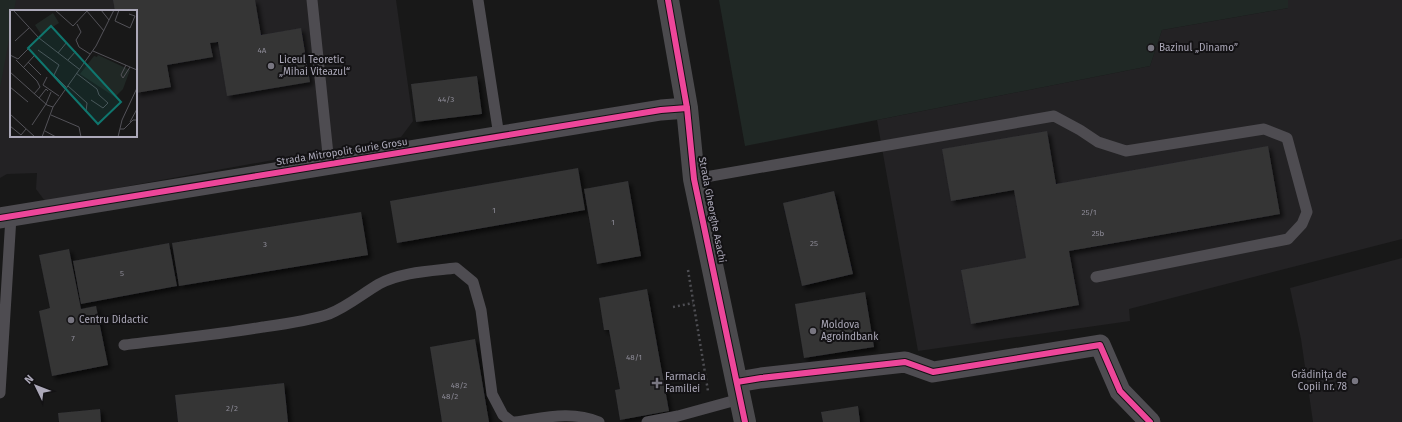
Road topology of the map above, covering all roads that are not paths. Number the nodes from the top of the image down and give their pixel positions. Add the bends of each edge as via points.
1 (312, 0) edge
2 (478, 0) edge
3 (668, 0) edge
4 (687, 108) junction
5 (499, 136) junction
6 (329, 164) junction
7 (694, 179) junction
8 (6, 218) edge
9 (1096, 277) dead end
10 (124, 345) dead end
11 (738, 391) junction
12 (0, 393) edge
13 (514, 422) edge
14 (599, 422) edge
15 (647, 422) edge
16 (745, 422) edge
17 (1150, 422) edge

1 - 6 lane
2 - 5 lane
3 - 4 main road, Strada Gheorghe Asachi
4 - 5 street, Strada Mitropolit Gurie Grosu
4 - 7 main road, Strada Gheorghe Asachi
5 - 6 street, Strada Mitropolit Gurie Grosu
6 - 8 street, Strada Mitropolit Gurie Grosu
7 - 9 lane via 1054,116 1098,142 1126,151 1264,129 1287,138 1307,212 1302,224 1288,239
7 - 11 main road, Strada Gheorghe Asachi
8 - 12 lane
10 - 13 lane via 231,332 329,314 379,284 425,271 456,268 473,282 481,310 492,394 503,415
11 - 15 lane via 678,416
11 - 16 main road, Strada Gheorghe Asachi
11 - 17 street via 905,362 933,372 1100,345 1120,391
13 - 14 lane via 561,414 586,416

